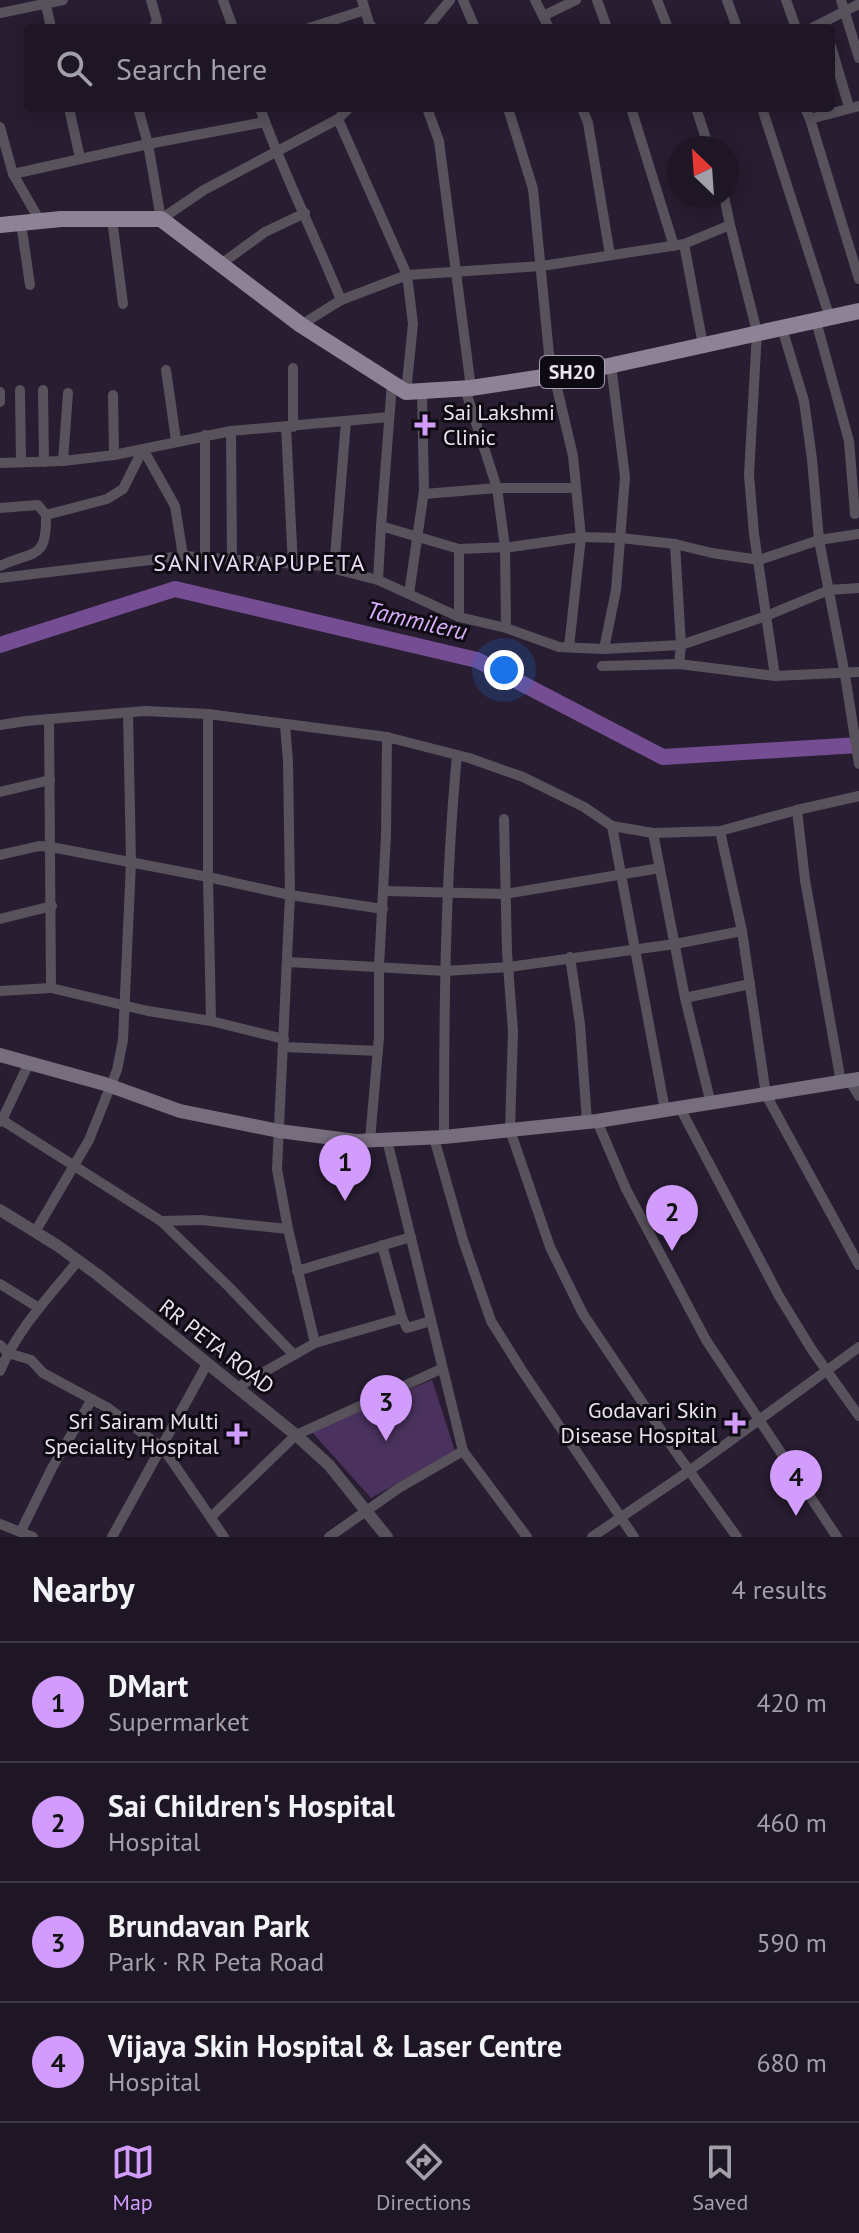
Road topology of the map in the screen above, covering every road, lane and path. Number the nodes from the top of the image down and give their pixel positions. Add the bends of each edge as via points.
1 (63, 0) edge
2 (151, 0) edge
3 (223, 0) edge
4 (450, 0) edge
5 (463, 0) edge
6 (535, 0) edge
7 (576, 0) edge
8 (597, 0) edge
9 (657, 0) edge
10 (727, 0) edge
11 (786, 0) edge
12 (46, 2) edge
13 (859, 4) edge
14 (364, 5) edge
15 (843, 5) edge
16 (0, 13) edge
17 (543, 16) junction
18 (50, 24) edge
19 (155, 24) edge
20 (232, 24) edge
21 (319, 24) edge
22 (371, 24) edge
23 (430, 24) edge
24 (473, 24) edge
25 (547, 24) edge
26 (606, 24) edge
27 (666, 24) edge
28 (736, 24) edge
29 (795, 24) edge
30 (826, 24) edge
31 (835, 57) edge
32 (859, 58) edge
33 (854, 107) edge
34 (70, 112) edge
35 (139, 112) edge
36 (261, 112) edge
37 (345, 112) edge
38 (428, 112) edge
39 (509, 112) edge
40 (584, 112) edge
41 (632, 112) edge
42 (697, 112) edge
43 (763, 112) edge
44 (807, 114) edge
45 (338, 119) junction
46 (265, 122) junction
47 (0, 127) edge
48 (705, 136) edge
49 (148, 144) junction
50 (275, 151) junction
51 (80, 158) junction
52 (13, 174) junction
53 (726, 208) edge
54 (305, 213) junction
55 (112, 219) junction
56 (161, 219) junction
57 (40, 221) junction
58 (21, 223) junction
59 (0, 225) edge
60 (730, 225) junction
61 (679, 245) junction
62 (610, 255) junction
63 (221, 264) junction
64 (542, 266) junction
65 (457, 271) junction
66 (407, 275) junction
67 (859, 279) edge
68 (30, 285) dead end
69 (341, 300) junction
70 (123, 304) dead end
71 (859, 311) edge
72 (823, 320) junction
73 (301, 325) junction
74 (782, 328) junction
75 (757, 332) junction
76 (703, 345) junction
77 (611, 365) junction
78 (293, 368) dead end
79 (166, 370) dead end
80 (554, 375) junction
81 (468, 388) junction
82 (407, 389) junction
83 (20, 390) dead end
84 (43, 390) dead end
85 (0, 392) edge
86 (68, 393) dead end
87 (113, 395) dead end
88 (0, 402) edge
89 (389, 417) junction
90 (346, 421) junction
91 (290, 427) junction
92 (231, 431) junction
93 (205, 435) junction
94 (176, 440) junction
95 (143, 449) junction
96 (114, 455) junction
97 (63, 461) junction
98 (21, 462) junction
99 (44, 462) junction
100 (0, 463) edge
101 (497, 488) junction
102 (576, 488) junction
103 (424, 494) junction
104 (0, 508) edge
105 (855, 514) dead end
106 (46, 515) junction
107 (381, 526) junction
108 (859, 534) edge
109 (418, 535) junction
110 (581, 537) junction
111 (620, 538) junction
112 (819, 540) junction
113 (675, 544) junction
114 (505, 547) junction
115 (459, 549) junction
116 (183, 556) junction
117 (205, 559) junction
118 (232, 560) junction
119 (759, 560) junction
120 (0, 566) edge
121 (293, 566) junction
122 (334, 569) junction
123 (0, 578) edge
124 (378, 580) junction
125 (859, 588) edge
126 (829, 590) junction
127 (409, 594) junction
128 (766, 616) junction
129 (459, 617) junction
130 (506, 628) junction
131 (681, 645) junction
132 (569, 647) junction
133 (604, 649) junction
134 (679, 664) junction
135 (602, 666) dead end
136 (859, 672) edge
137 (845, 675) junction
138 (775, 676) junction
139 (128, 713) junction
140 (208, 714) junction
141 (49, 719) junction
142 (0, 725) edge
143 (285, 725) junction
144 (387, 737) junction
145 (457, 755) junction
146 (859, 764) edge
147 (50, 780) junction
148 (0, 792) edge
149 (859, 796) edge
150 (797, 810) junction
151 (504, 819) dead end
152 (612, 826) junction
153 (720, 831) junction
154 (653, 833) junction
155 (51, 847) junction
156 (0, 855) edge
157 (131, 862) junction
158 (660, 868) junction
159 (621, 876) junction
160 (208, 877) junction
161 (384, 891) junction
162 (449, 893) junction
163 (505, 894) junction
164 (290, 895) junction
165 (52, 906) junction
166 (383, 909) junction
167 (0, 919) edge
168 (742, 931) junction
169 (675, 944) junction
170 (634, 950) junction
171 (570, 957) junction
172 (288, 962) junction
173 (379, 966) junction
174 (509, 967) junction
175 (445, 971) junction
176 (750, 984) junction
177 (51, 988) junction
178 (0, 991) edge
179 (685, 998) junction
180 (126, 1004) junction
181 (211, 1021) junction
182 (284, 1043) junction
183 (378, 1051) junction
184 (0, 1055) edge
185 (29, 1063) junction
186 (850, 1080) edge
187 (109, 1086) junction
188 (766, 1095) junction
189 (859, 1096) edge
190 (711, 1104) junction
191 (672, 1109) junction
192 (1, 1121) edge
193 (592, 1122) junction
194 (510, 1130) junction
195 (279, 1131) junction
196 (439, 1137) junction
197 (370, 1140) junction
198 (387, 1140) junction
199 (76, 1166) junction
200 (0, 1210) edge
201 (161, 1221) junction
202 (288, 1229) junction
203 (35, 1232) junction
204 (411, 1237) junction
205 (382, 1245) junction
206 (78, 1261) junction
207 (859, 1265) edge
208 (297, 1271) junction
209 (0, 1284) edge
210 (39, 1308) junction
211 (402, 1318) junction
212 (431, 1321) junction
213 (315, 1343) junction
214 (859, 1347) edge
215 (4, 1349) edge
216 (294, 1355) junction
217 (207, 1364) junction
218 (441, 1369) junction
219 (827, 1370) junction
220 (0, 1371) edge
221 (238, 1387) junction
222 (92, 1399) junction
223 (859, 1416) edge
224 (761, 1419) junction
225 (296, 1435) junction
226 (163, 1448) junction
227 (463, 1451) junction
228 (689, 1471) junction
229 (366, 1511) junction
230 (620, 1516) junction
231 (211, 1517) junction
232 (0, 1524) edge
233 (21, 1531) junction
234 (33, 1537) edge
235 (112, 1537) edge
236 (224, 1537) edge
237 (329, 1537) edge
238 (387, 1537) edge
239 (527, 1537) edge
240 (592, 1537) edge
241 (634, 1537) edge
242 (737, 1537) edge
243 (837, 1537) edge

1 - 12 street
2 - 19 street
3 - 20 street
4 - 23 street
5 - 24 street
6 - 17 street
7 - 17 street
8 - 26 street
9 - 27 street
10 - 28 street
11 - 29 street
12 - 16 street
12 - 18 street
13 - 15 street
14 - 21 street
14 - 22 street
15 - 30 street
15 - 32 street
17 - 25 street
31 - 33 street
34 - 51 street
35 - 49 street
36 - 46 street
37 - 45 street
38 - 65 street via 439,141
39 - 64 street via 533,189
40 - 62 street
41 - 61 street
42 - 48 street
43 - 72 street
44 - 67 street
45 - 50 street
45 - 66 street
46 - 49 street
46 - 50 street
47 - 52 street
49 - 51 street
49 - 56 street
50 - 54 street
50 - 56 street
51 - 52 street
52 - 57 street
53 - 60 street
54 - 63 street via 265,232
54 - 69 street
55 - 56 main road
55 - 57 main road
55 - 70 street
56 - 63 main road
57 - 58 main road
58 - 59 main road
58 - 68 street
60 - 61 street
60 - 75 street
61 - 62 street
61 - 76 street
62 - 64 street
63 - 73 main road
64 - 65 street
64 - 80 street
65 - 66 street
65 - 81 street
66 - 69 street
66 - 82 street via 413,324
69 - 73 street
71 - 72 main road, SH20
72 - 74 main road, SH20
72 - 105 street via 849,441
73 - 82 main road
74 - 75 main road, SH20
74 - 112 street via 804,401
75 - 76 main road, SH20
75 - 119 street via 749,475
76 - 77 main road, SH20
77 - 80 main road, SH20
77 - 111 street via 625,477
78 - 91 street
79 - 94 street
80 - 81 main road, SH20
80 - 102 street
81 - 82 main road, SH20
81 - 101 street
82 - 89 street
82 - 103 street
83 - 98 street
84 - 99 street
85 - 88 street
86 - 97 street
87 - 96 street
89 - 90 street
89 - 107 street
90 - 91 street
90 - 122 street
91 - 92 street
91 - 121 street
92 - 93 street
92 - 118 street
93 - 94 street
93 - 117 street
94 - 95 street
95 - 96 street
95 - 106 street via 123,489 107,499
95 - 116 street via 175,506
96 - 97 street
97 - 99 street
98 - 99 street
98 - 100 street
101 - 102 street
101 - 103 street
101 - 114 street
102 - 110 street
103 - 109 street
104 - 106 street via 38,505
106 - 120 street via 40,549
107 - 109 street
107 - 124 street
108 - 112 street
109 - 115 street
109 - 127 street
110 - 111 street
110 - 114 street
110 - 132 street
111 - 113 street
111 - 133 street
112 - 119 street
112 - 126 street
113 - 119 street
113 - 131 street
114 - 115 street
114 - 130 street
115 - 129 street
116 - 117 street
116 - 123 street
117 - 118 street
118 - 121 street
119 - 128 street
121 - 122 street
122 - 124 street
124 - 127 street
125 - 126 street
126 - 128 street
126 - 137 street
127 - 129 street
128 - 131 street
128 - 138 street
129 - 130 street
130 - 132 street
131 - 133 street
131 - 134 street
132 - 133 street
134 - 135 street
134 - 138 street
136 - 137 street
137 - 138 street
137 - 146 street
139 - 140 street
139 - 141 street
139 - 157 street
140 - 143 street
140 - 160 street
141 - 142 street
141 - 147 street
143 - 144 street
143 - 164 street
144 - 145 street
144 - 161 street
145 - 152 street via 523,777
145 - 162 street
147 - 148 street
147 - 155 street
149 - 150 street
150 - 153 street
150 - 186 street via 805,880
151 - 163 street
152 - 154 street
152 - 159 street
153 - 154 street
153 - 168 street
154 - 158 street
155 - 156 street
155 - 157 street
155 - 165 street
157 - 160 street
157 - 180 street
158 - 159 street
158 - 169 street
159 - 163 street
159 - 170 street
160 - 164 street
160 - 181 street
161 - 162 street
161 - 166 street
162 - 163 street
162 - 175 street
163 - 174 street
164 - 166 street
164 - 172 street
165 - 167 street
165 - 177 street
166 - 173 street
168 - 169 street
168 - 176 street
169 - 170 street
169 - 179 street
170 - 171 street
170 - 191 street
171 - 174 street
171 - 193 street
172 - 173 street
172 - 182 street
173 - 175 street
173 - 183 street
174 - 175 street
174 - 194 street
175 - 196 street
176 - 179 street
176 - 188 street
177 - 178 street
177 - 180 street
179 - 190 street
180 - 181 street
180 - 187 street via 117,1070
181 - 182 street
182 - 183 street
182 - 195 street
183 - 197 street
184 - 185 main road
185 - 187 main road
185 - 192 street
186 - 188 main road
186 - 189 street
187 - 195 main road via 180,1111
187 - 199 street
188 - 190 main road
188 - 207 street
190 - 191 main road
191 - 193 main road
191 - 219 street
192 - 199 street
193 - 194 main road
193 - 224 street via 706,1340
194 - 196 main road
194 - 228 street via 550,1247 583,1314
195 - 197 main road
195 - 202 street via 277,1169
196 - 198 main road
196 - 230 street via 463,1240 491,1321
197 - 198 main road
198 - 204 street
199 - 201 street
199 - 203 street
200 - 203 street, RR PETA ROAD
201 - 202 street
201 - 216 street
202 - 208 street
203 - 206 street, RR PETA ROAD
204 - 205 street
204 - 212 street
205 - 208 street
205 - 211 street
206 - 210 street
206 - 217 street, RR PETA ROAD
208 - 213 street
209 - 210 street
210 - 215 street
211 - 212 street via 407,1328
211 - 213 street
212 - 218 street
213 - 216 street
214 - 219 street
215 - 220 street
215 - 222 street
216 - 221 street
217 - 221 street, RR PETA ROAD
217 - 226 street
218 - 225 street
218 - 227 street
219 - 223 street
219 - 224 street
221 - 225 street, RR PETA ROAD
222 - 226 street
222 - 233 street
224 - 228 street
224 - 243 street
225 - 229 street, RR PETA ROAD
225 - 231 street
226 - 231 street
226 - 235 street
227 - 229 street
227 - 239 street
228 - 230 street
228 - 242 street
229 - 237 street
229 - 238 street, RR PETA ROAD
230 - 240 street
230 - 241 street
231 - 236 street
232 - 233 street
233 - 234 street

